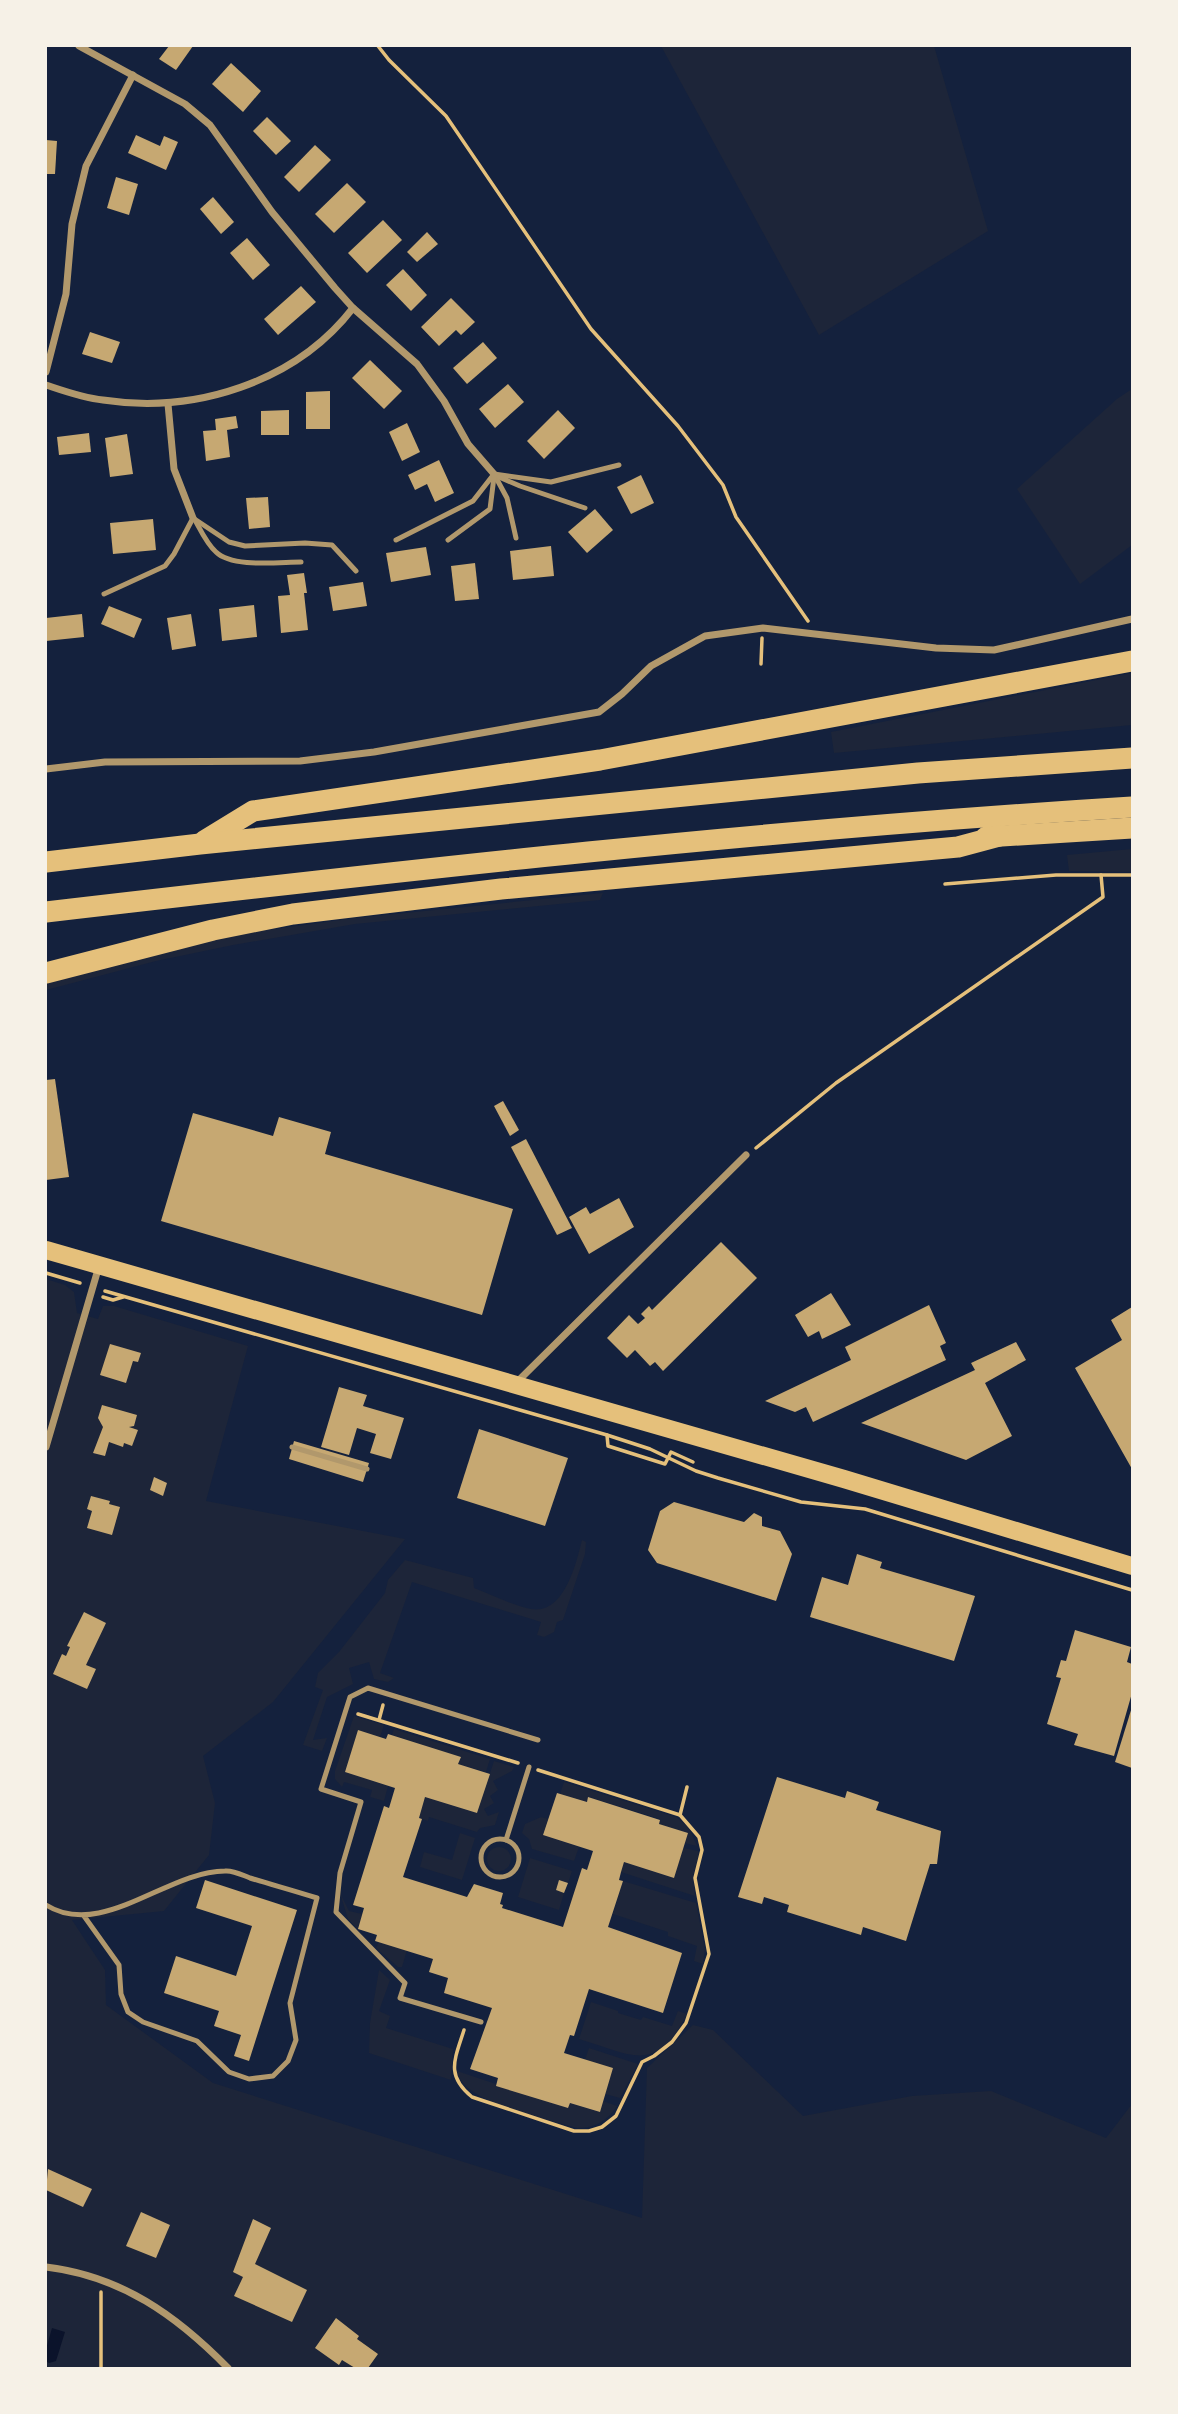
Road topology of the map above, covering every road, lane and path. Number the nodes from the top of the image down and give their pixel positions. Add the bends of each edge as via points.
1 (79, 46) edge
2 (378, 46) edge
3 (133, 75) junction
4 (353, 308) junction
5 (46, 372) edge
6 (46, 385) edge
7 (168, 404) junction
8 (619, 465) dead end
9 (494, 474) junction
10 (585, 508) dead end
11 (193, 518) junction
12 (516, 538) dead end
13 (396, 540) dead end
14 (448, 540) dead end
15 (302, 562) dead end
16 (356, 571) dead end
17 (104, 594) dead end
18 (1132, 619) edge
19 (762, 628) junction
20 (817, 635) junction
21 (1132, 661) edge
22 (761, 664) dead end
23 (1132, 758) edge
24 (46, 769) edge
25 (1132, 807) edge
26 (1132, 828) edge
27 (999, 836) junction
28 (201, 844) junction
29 (46, 862) edge
30 (483, 862) junction
31 (1101, 875) junction
32 (1132, 876) edge
33 (945, 884) dead end
34 (46, 912) edge
35 (46, 972) edge
36 (746, 1156) joint
37 (46, 1250) edge
38 (100, 1265) junction
39 (46, 1273) edge
40 (67, 1279) dead end
41 (90, 1294) junction
42 (515, 1384) junction
43 (607, 1435) junction
44 (46, 1447) edge
45 (292, 1447) dead end
46 (669, 1458) junction
47 (693, 1462) dead end
48 (367, 1469) dead end
49 (1132, 1566) edge
50 (1132, 1590) edge
51 (346, 1710) junction
52 (538, 1740) dead end
53 (529, 1767) junction
54 (687, 1787) dead end
55 (680, 1815) junction
56 (506, 1840) junction
57 (46, 1905) edge
58 (84, 1916) junction
59 (467, 2018) junction
60 (481, 2022) dead end
61 (46, 2267) edge
62 (101, 2280) junction
63 (101, 2368) edge
64 (228, 2368) edge

1 - 3 street
2 - 20 path via 446,116 591,329 678,426 723,485 736,517
3 - 4 street via 185,104 210,125 272,212
3 - 5 street via 86,166 72,224 66,294
4 - 7 street via 320,343 262,379
4 - 9 street via 417,364 468,444
6 - 7 street via 102,400
7 - 11 street via 174,469
8 - 9 lane via 551,482
9 - 10 lane
9 - 12 lane via 507,498
9 - 13 lane via 473,501
9 - 14 lane via 490,509
11 - 15 lane via 214,551 225,559
11 - 16 lane via 229,542 245,546 332,545
11 - 17 lane via 165,566
18 - 20 street via 994,649 936,648
19 - 20 street
19 - 22 path
19 - 24 street via 705,636 651,666 599,712 300,761 105,762
21 - 28 highway via 600,760 253,811
23 - 28 highway via 918,773
25 - 30 highway via 888,824
26 - 27 highway
27 - 30 highway via 554,876
27 - 35 highway via 958,848 515,888 293,914
28 - 29 highway
30 - 34 highway
31 - 32 path
31 - 33 path
31 - 36 path via 1103,897 836,1083
36 - 42 street
37 - 38 main road
38 - 41 street
38 - 42 main road
39 - 40 path
41 - 43 path via 113,1300 125,1297
41 - 44 street
42 - 49 main road
43 - 46 path
43 - 46 path via 607,1446 665,1464
45 - 48 lane
46 - 47 path via 671,1452
46 - 50 path via 703,1474 792,1500 865,1509
51 - 52 lane via 350,1697 368,1688
51 - 53 path
51 - 59 lane via 321,1789 361,1802 340,1873 336,1912 405,1983 400,1998
53 - 55 path
53 - 56 lane
54 - 55 path
55 - 59 path via 699,1837 702,1850 695,1878 709,1954 686,2024 672,2042 642,2062 616,2116 602,2127 574,2131 472,2097 454,2077
56 - 56 lane via 491,1842 482,1851 484,1869 495,1877 507,1876 519,1863 518,1850
57 - 58 lane
58 - 58 lane via 226,1870 317,1898 290,2003 296,2040 288,2062 273,2076 249,2079 229,2072 197,2040 143,2022 128,2012 119,1965
59 - 60 lane
61 - 62 street
62 - 63 path
62 - 64 street via 147,2300 197,2336

